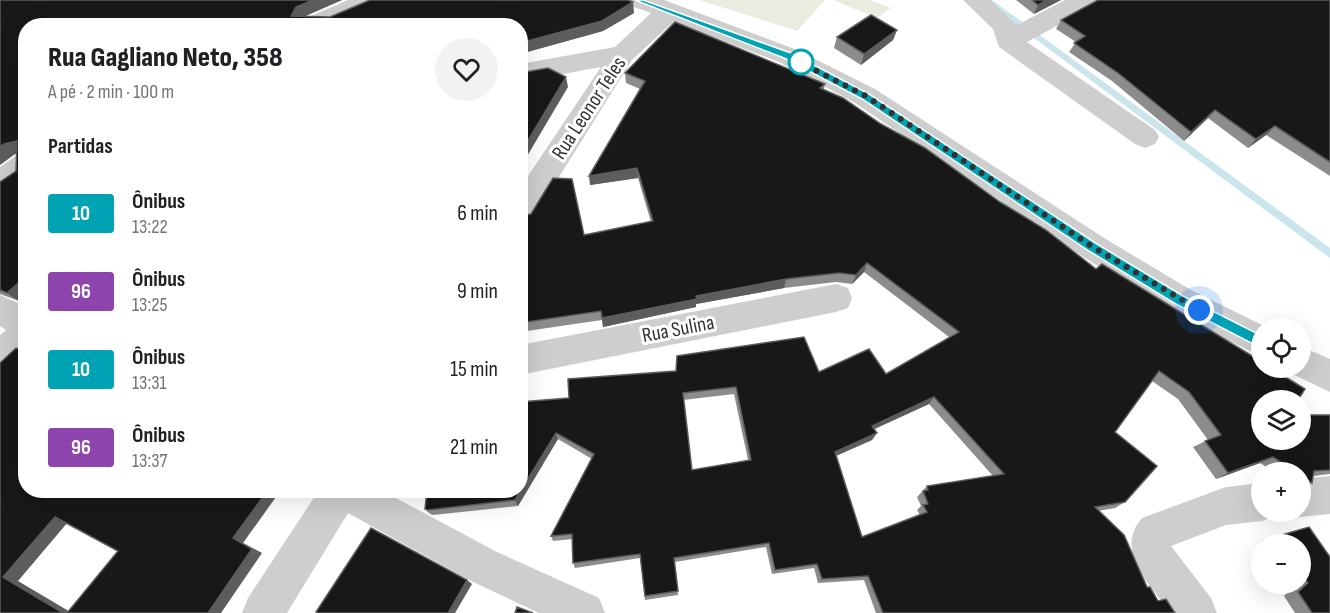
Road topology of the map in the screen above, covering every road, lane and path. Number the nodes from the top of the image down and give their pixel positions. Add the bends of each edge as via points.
1 (370, 0) edge
2 (639, 0) edge
3 (975, 0) edge
4 (1085, 0) edge
5 (668, 12) junction
6 (328, 18) edge
7 (1008, 41) junction
8 (623, 54) junction
9 (528, 72) edge
10 (1145, 137) dead end
11 (18, 170) edge
12 (0, 182) edge
13 (528, 201) edge
14 (836, 298) dead end
15 (0, 309) edge
16 (18, 319) edge
17 (1251, 336) edge
18 (18, 340) edge
19 (0, 357) edge
20 (528, 358) edge
21 (1311, 367) edge
22 (1330, 376) edge
23 (1330, 495) edge
24 (1311, 497) edge
25 (337, 498) edge
26 (359, 498) edge
27 (1251, 503) edge
28 (263, 613) edge
29 (584, 613) edge
30 (1196, 613) edge

1 - 6 street
2 - 5 street
3 - 7 street via 1005,26
4 - 7 street
5 - 8 street, Rua Leonor Teles
5 - 17 street via 788,56 866,96 1093,247 1179,300
7 - 10 street
8 - 9 street
8 - 13 street, Rua Leonor Teles
11 - 12 street
14 - 20 street, Rua Sulina
15 - 16 street
18 - 19 street
21 - 22 street
23 - 24 street
25 - 28 street
26 - 29 street via 483,566
27 - 30 street via 1226,506 1156,532 1150,539 1150,550

